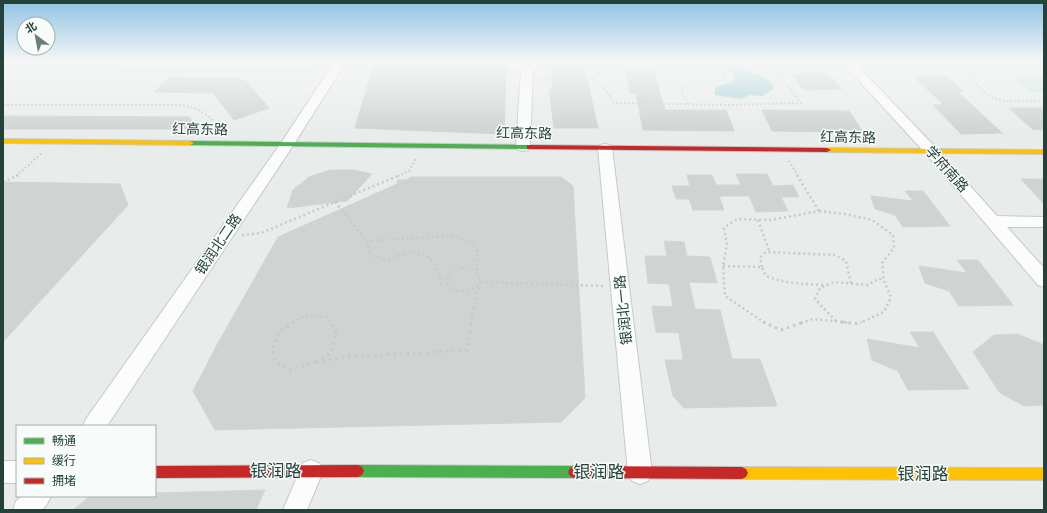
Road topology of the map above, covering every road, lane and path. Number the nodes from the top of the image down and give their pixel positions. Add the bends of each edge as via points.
1 (325, 85) edge
2 (526, 85) edge
3 (600, 85) edge
4 (688, 85) edge
5 (787, 85) edge
6 (869, 85) edge
7 (977, 85) edge
8 (1044, 101) edge
9 (688, 104) junction
10 (3, 105) edge
11 (3, 141) edge
12 (53, 142) junction
13 (223, 144) junction
14 (287, 144) junction
15 (423, 146) junction
16 (522, 147) junction
17 (605, 148) junction
18 (783, 150) junction
19 (932, 152) junction
20 (1044, 152) edge
21 (3, 182) edge
22 (335, 202) junction
23 (819, 211) junction
24 (758, 220) junction
25 (993, 221) junction
26 (1044, 222) edge
27 (224, 236) junction
28 (367, 241) junction
29 (770, 252) junction
30 (723, 266) junction
31 (762, 267) junction
32 (477, 273) junction
33 (884, 279) junction
34 (1044, 280) edge
35 (481, 282) junction
36 (851, 283) junction
37 (447, 284) junction
38 (826, 285) junction
39 (479, 286) junction
40 (620, 286) junction
41 (836, 322) junction
42 (316, 362) junction
43 (95, 425) edge
44 (311, 471) junction
45 (3, 472) edge
46 (16, 472) edge
47 (156, 472) edge
48 (640, 472) junction
49 (1044, 474) edge
50 (38, 497) edge
51 (45, 497) edge
52 (25, 510) edge
53 (37, 510) edge
54 (295, 510) edge

1 - 14 street, 银润北二路
2 - 16 street
3 - 9 path via 614,104
4 - 9 path via 681,90
5 - 9 path via 801,103 756,106
6 - 19 street, 学府南路
7 - 8 path via 989,97 1005,102
10 - 13 path via 183,105 202,110 217,126
11 - 12 street, 红高东路
12 - 13 street, 红高东路
12 - 21 path via 27,167
13 - 14 street, 红高东路
14 - 15 street, 红高东路
14 - 27 street, 银润北二路
15 - 16 street, 红高东路
15 - 22 path via 410,171
16 - 17 street, 红高东路
17 - 18 street, 红高东路
17 - 40 street, 银润北一路
18 - 19 street, 红高东路
18 - 23 path
19 - 20 street, 红高东路
19 - 25 street, 学府南路
22 - 27 path via 261,234
22 - 28 path
23 - 24 path via 777,220
23 - 33 path via 872,220 893,235 894,248 882,263
24 - 29 path
24 - 30 path via 737,219 724,228 727,244
25 - 26 street
25 - 34 street, 学府南路
27 - 43 street, 银润北二路
28 - 32 path via 454,236 473,243 478,252
28 - 37 path via 373,257 379,256 383,261 412,252 425,253 438,266 440,286
29 - 31 path via 766,252 760,258
29 - 36 path via 835,255 846,261
30 - 31 path
30 - 41 path via 725,296 760,321 781,330 813,319
31 - 38 path via 766,276 778,281
32 - 35 path
32 - 37 path via 466,267 452,272
33 - 36 path via 878,279 868,285
33 - 41 path via 891,297 884,312 858,324
35 - 39 path
35 - 40 path
36 - 38 path via 834,282
37 - 39 path via 452,291 468,291
38 - 41 path via 820,288 814,299
39 - 42 path via 467,350
40 - 48 street, 银润北一路
42 - 42 path via 290,370 276,362 272,349 280,331 306,315 327,317 337,333 331,353
44 - 47 street, 银润路
44 - 48 street, 银润路
44 - 54 street
45 - 46 street
48 - 49 street, 银润路
50 - 52 street
51 - 53 street

